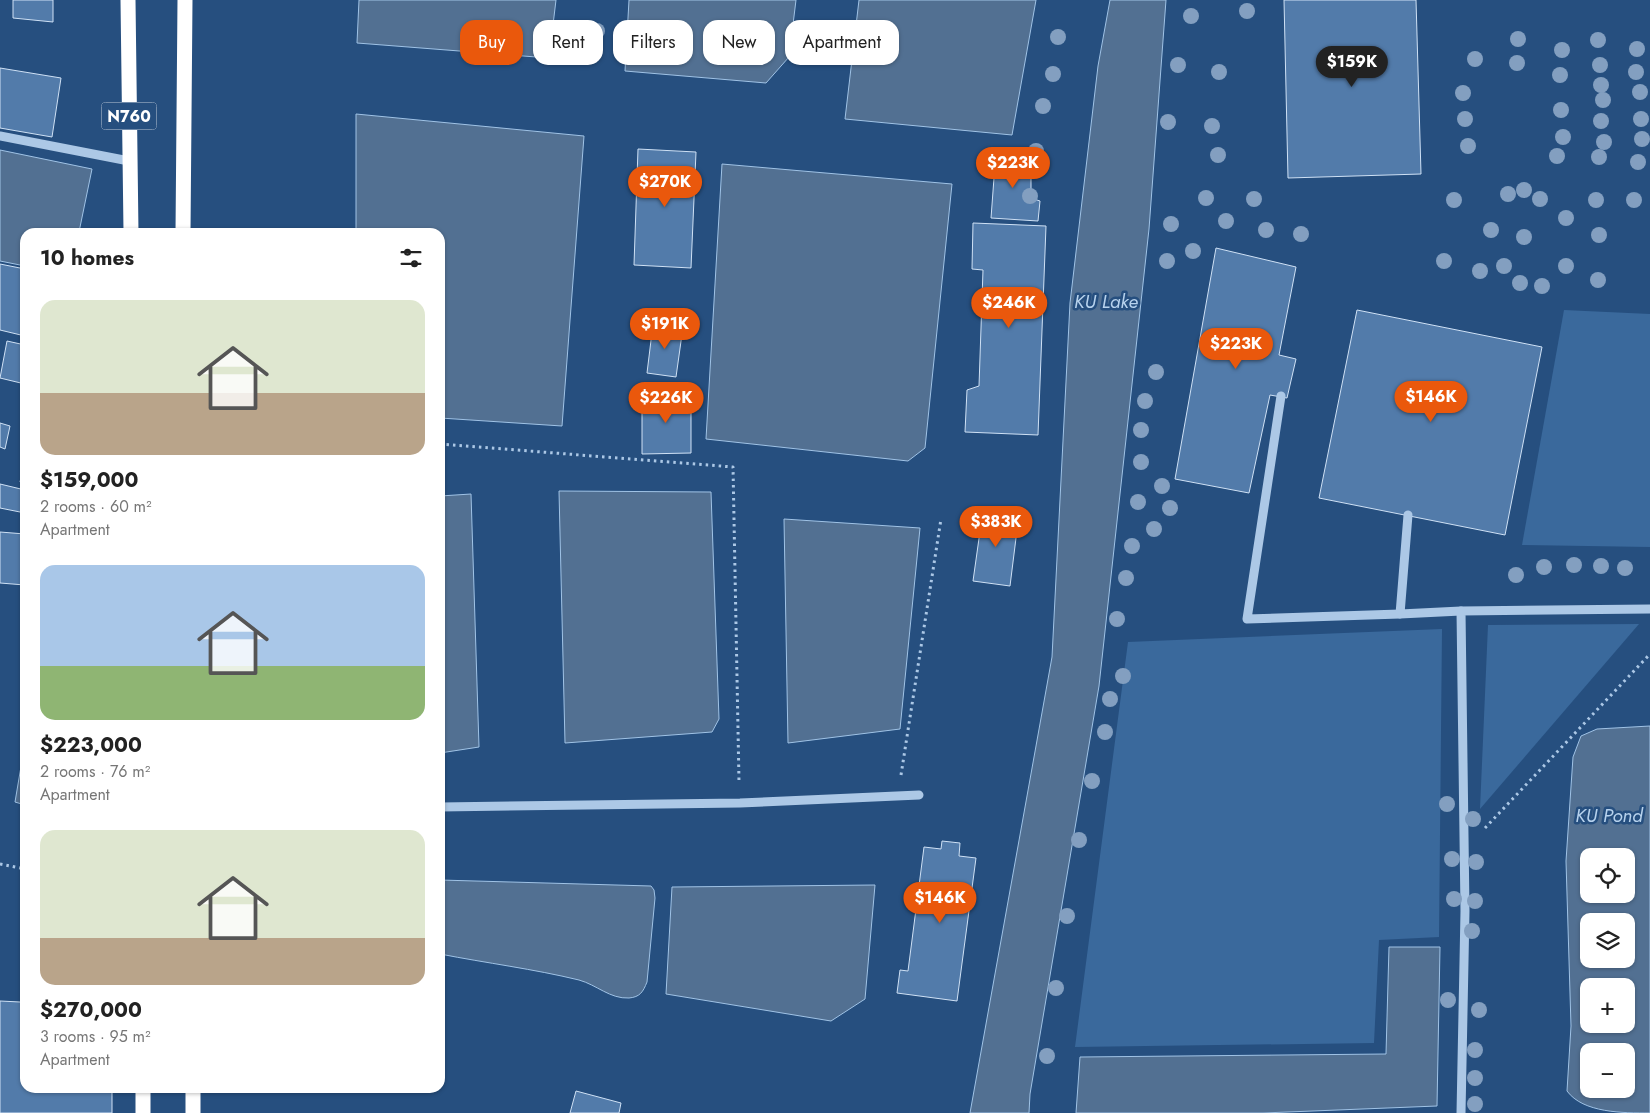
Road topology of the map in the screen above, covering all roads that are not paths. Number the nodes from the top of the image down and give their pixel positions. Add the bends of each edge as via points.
1 (128, 0) edge
2 (185, 0) edge
3 (0, 136) edge
4 (130, 161) junction
5 (131, 228) edge
6 (183, 228) edge
7 (1281, 396) dead end
8 (1408, 516) dead end
9 (1650, 609) edge
10 (1461, 611) junction
11 (1400, 614) junction
12 (919, 795) dead end
13 (445, 807) edge
14 (143, 1093) edge
15 (193, 1093) edge
16 (143, 1113) edge
17 (193, 1113) edge
18 (1462, 1113) edge

1 - 4 highway, N760
2 - 6 highway
3 - 4 street
4 - 5 highway, N760
7 - 11 street via 1247,620
8 - 11 street
9 - 10 street
10 - 11 street
10 - 18 street via 1464,850
12 - 13 street via 740,803
14 - 16 highway
15 - 17 highway

